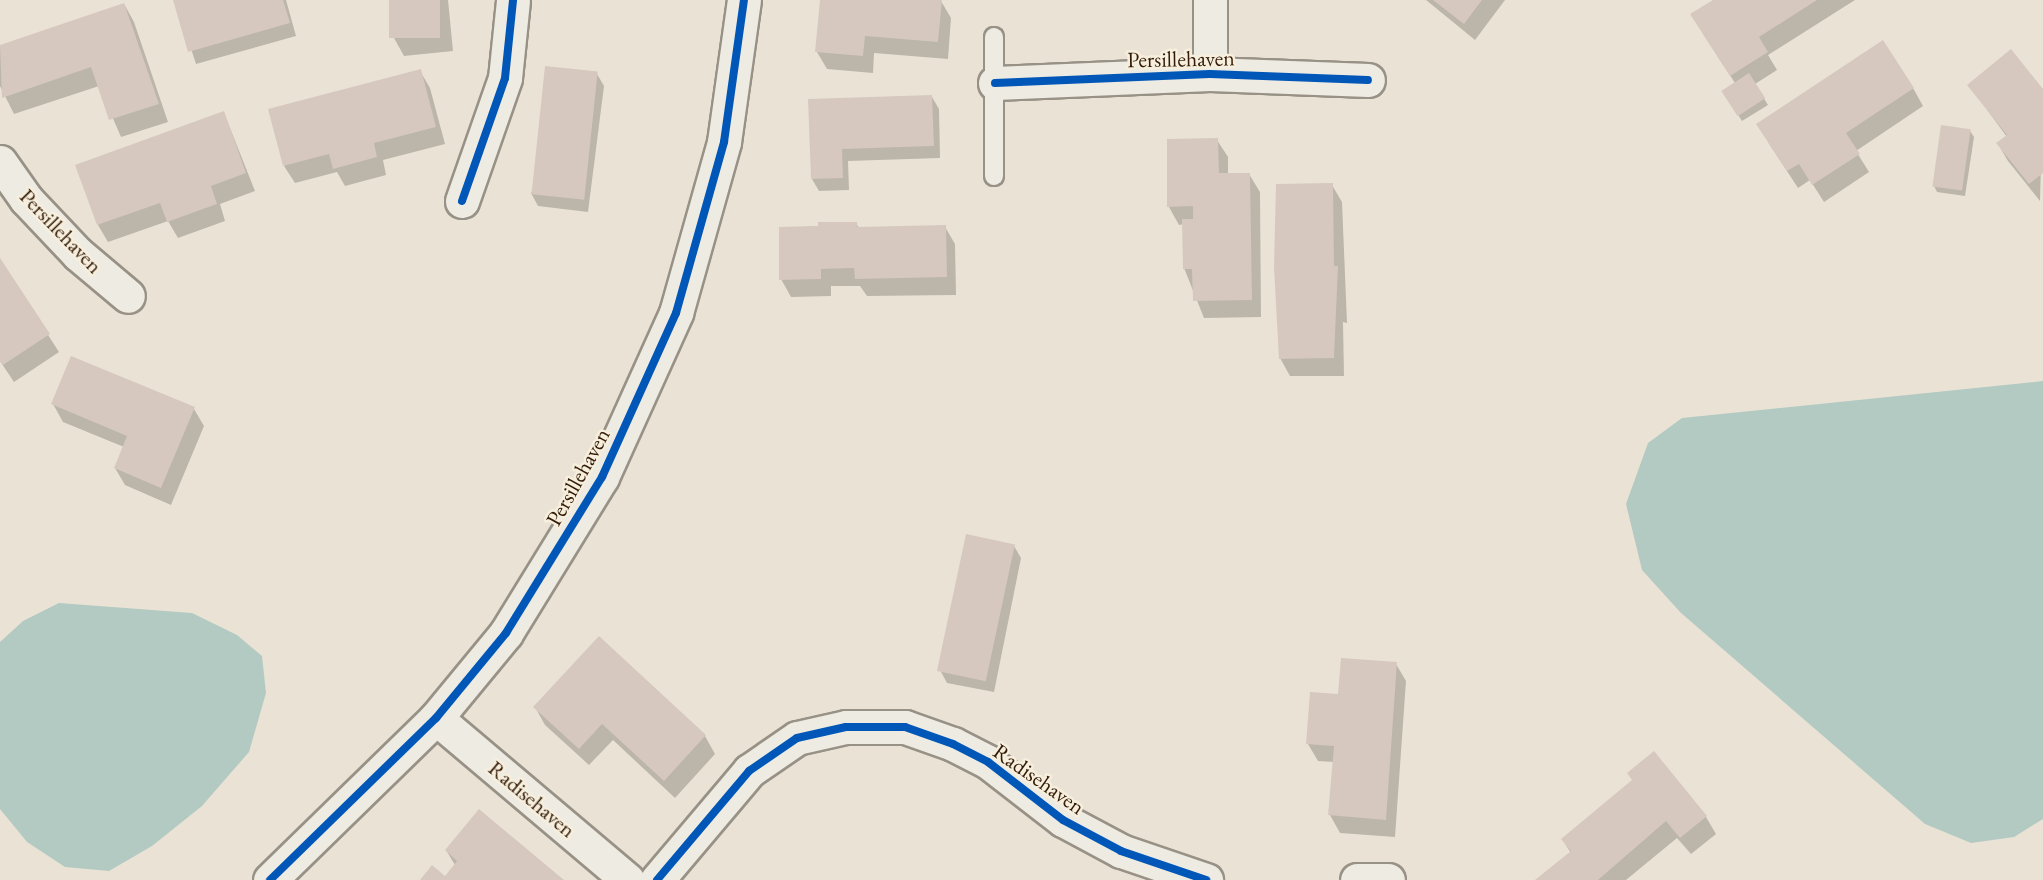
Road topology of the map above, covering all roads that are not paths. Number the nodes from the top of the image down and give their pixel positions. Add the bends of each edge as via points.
1 (513, 0) edge
2 (744, 0) edge
3 (1210, 0) edge
4 (994, 37) dead end
5 (1210, 74) junction
6 (1368, 80) dead end
7 (995, 83) junction
8 (0, 162) edge
9 (994, 176) dead end
10 (462, 201) dead end
11 (128, 296) dead end
12 (436, 717) junction
13 (270, 880) edge
14 (628, 880) edge
15 (657, 880) edge
16 (1206, 880) edge
17 (1357, 880) edge
18 (1388, 880) edge

1 - 10 street via 505,78
2 - 12 street, Persillehaven via 724,142 676,314 602,477 506,633
3 - 5 street, Persillehaven
4 - 7 lane
5 - 6 street, Persillehaven
5 - 7 street, Persillehaven
7 - 9 lane
8 - 11 street, Persillehaven via 48,223
12 - 13 street, Persillehaven
12 - 14 street, Radisehaven
15 - 16 street, Radisehaven via 749,771 797,738 846,727 904,728 952,744 988,762 1073,826 1121,851
17 - 18 street

